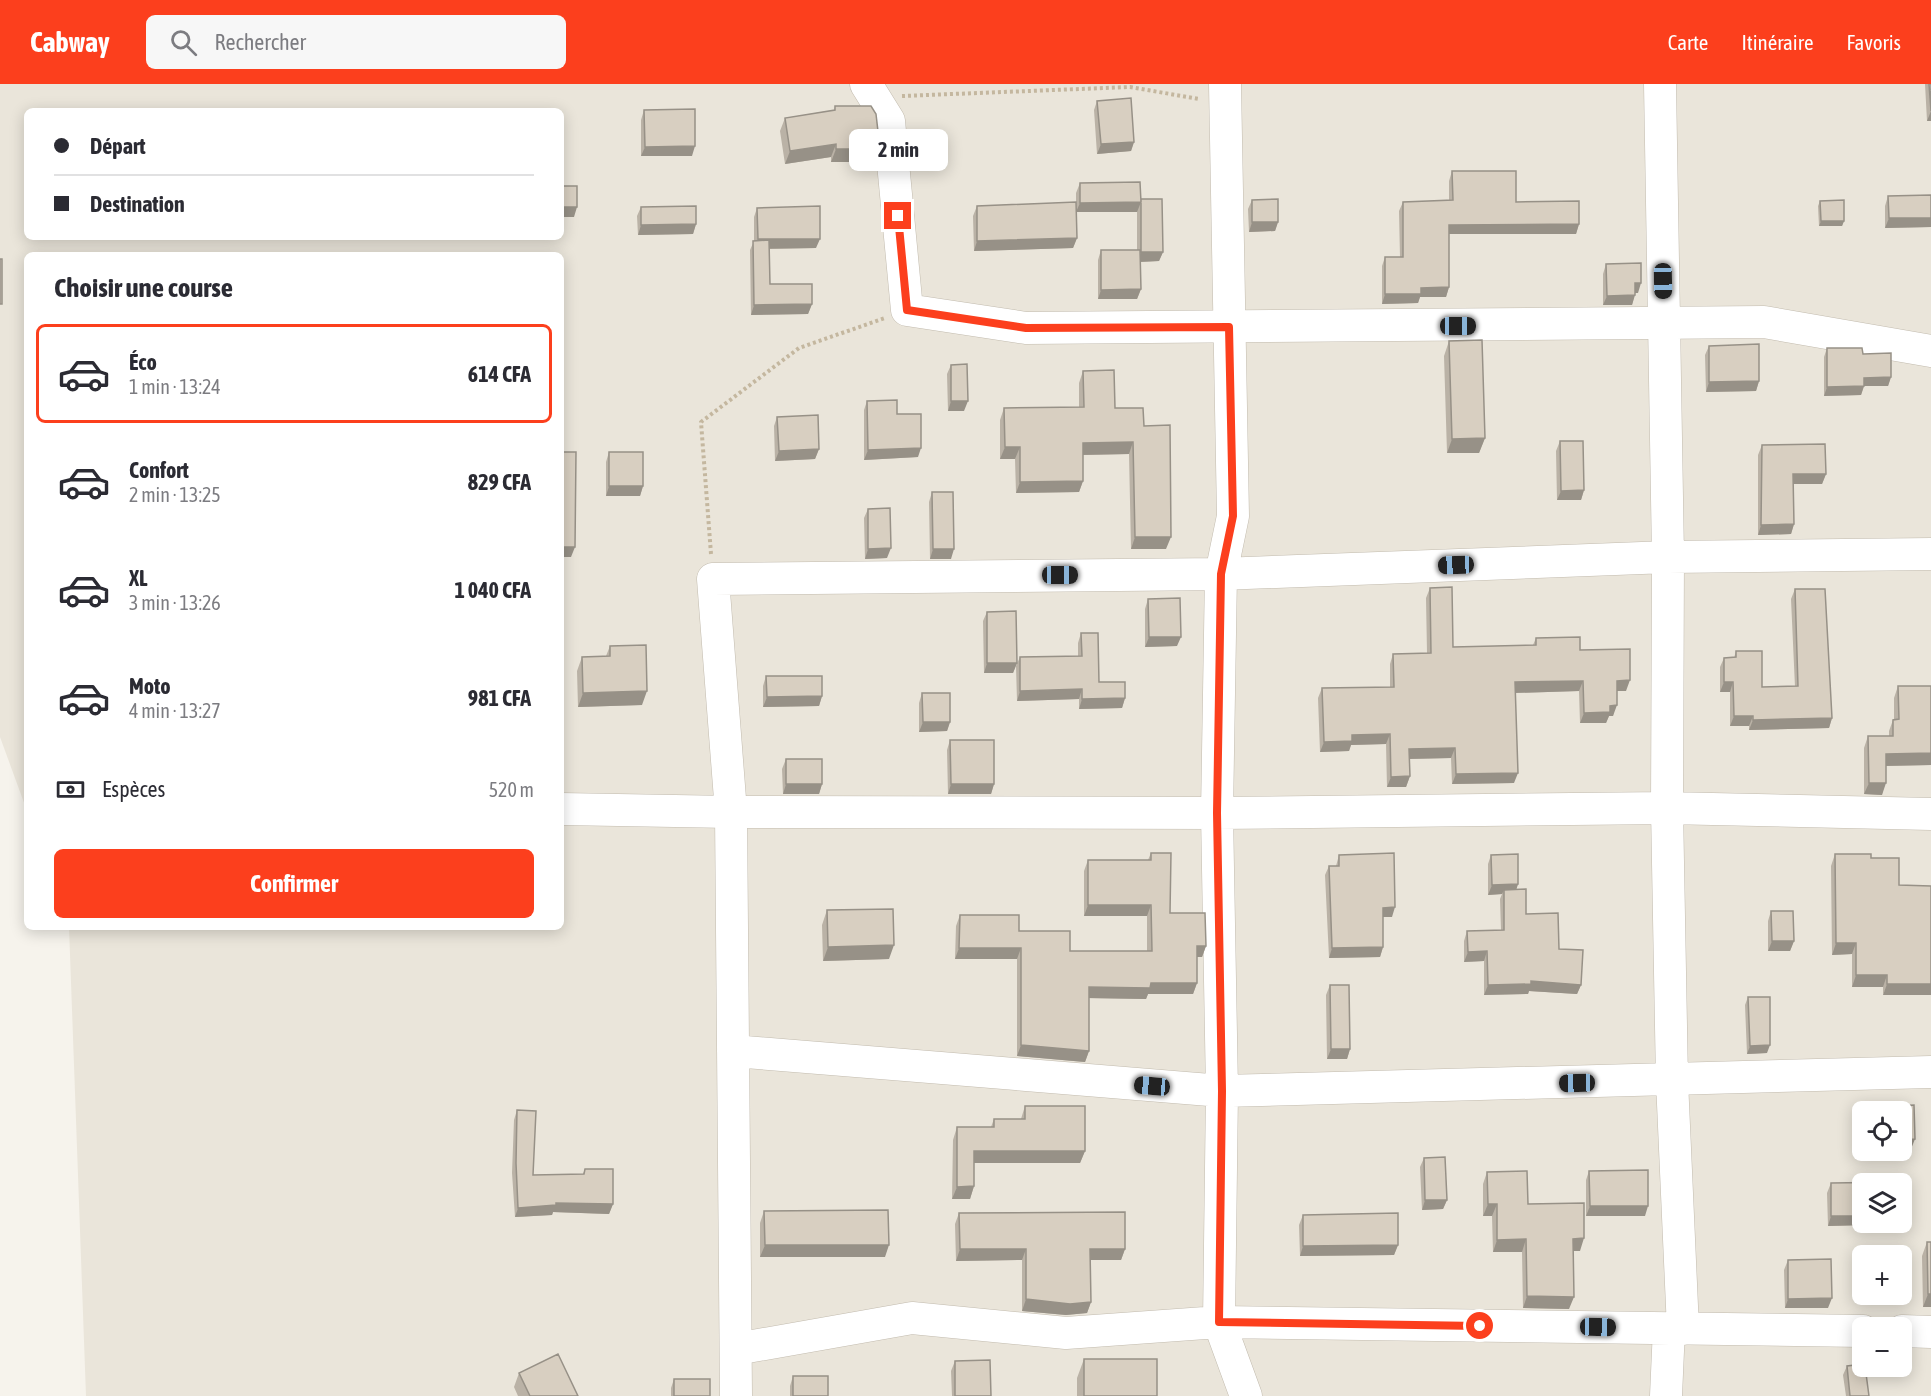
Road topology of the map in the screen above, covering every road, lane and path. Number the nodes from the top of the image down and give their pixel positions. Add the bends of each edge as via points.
1 (1660, 84) edge
2 (870, 90) edge
3 (1225, 94) edge
4 (907, 310) junction
5 (1664, 325) junction
6 (1229, 327) junction
7 (1931, 351) edge
8 (1931, 554) edge
9 (1668, 557) junction
10 (1221, 574) junction
11 (713, 579) junction
12 (1667, 808) junction
13 (564, 809) edge
14 (731, 812) junction
15 (1217, 813) junction
16 (1931, 814) edge
17 (733, 1051) junction
18 (1931, 1072) edge
19 (1671, 1081) junction
20 (1222, 1091) junction
21 (1219, 1322) junction
22 (1676, 1328) junction
23 (1852, 1331) edge
24 (1912, 1331) edge
25 (1931, 1332) edge
26 (736, 1349) junction
27 (736, 1396) edge
28 (1246, 1396) edge
29 (1666, 1396) edge

1 - 5 street
2 - 3 path via 1130,87
2 - 4 street via 889,121
3 - 6 street
4 - 6 street via 1026,328
4 - 11 path via 799,348 701,422
5 - 6 street
5 - 7 street via 1764,322
5 - 9 street
6 - 10 street via 1233,516
8 - 9 street
9 - 10 street
9 - 12 street
10 - 11 street
10 - 15 street
11 - 14 street
12 - 15 street
12 - 16 street
12 - 19 street
13 - 14 street
14 - 15 street
14 - 17 street
15 - 20 street
17 - 20 street
17 - 26 street
18 - 19 street
19 - 20 street
19 - 22 street
20 - 21 street
21 - 22 street
21 - 26 street via 1066,1333 912,1318
21 - 28 street
22 - 23 street
22 - 29 street
24 - 25 street
26 - 27 street

